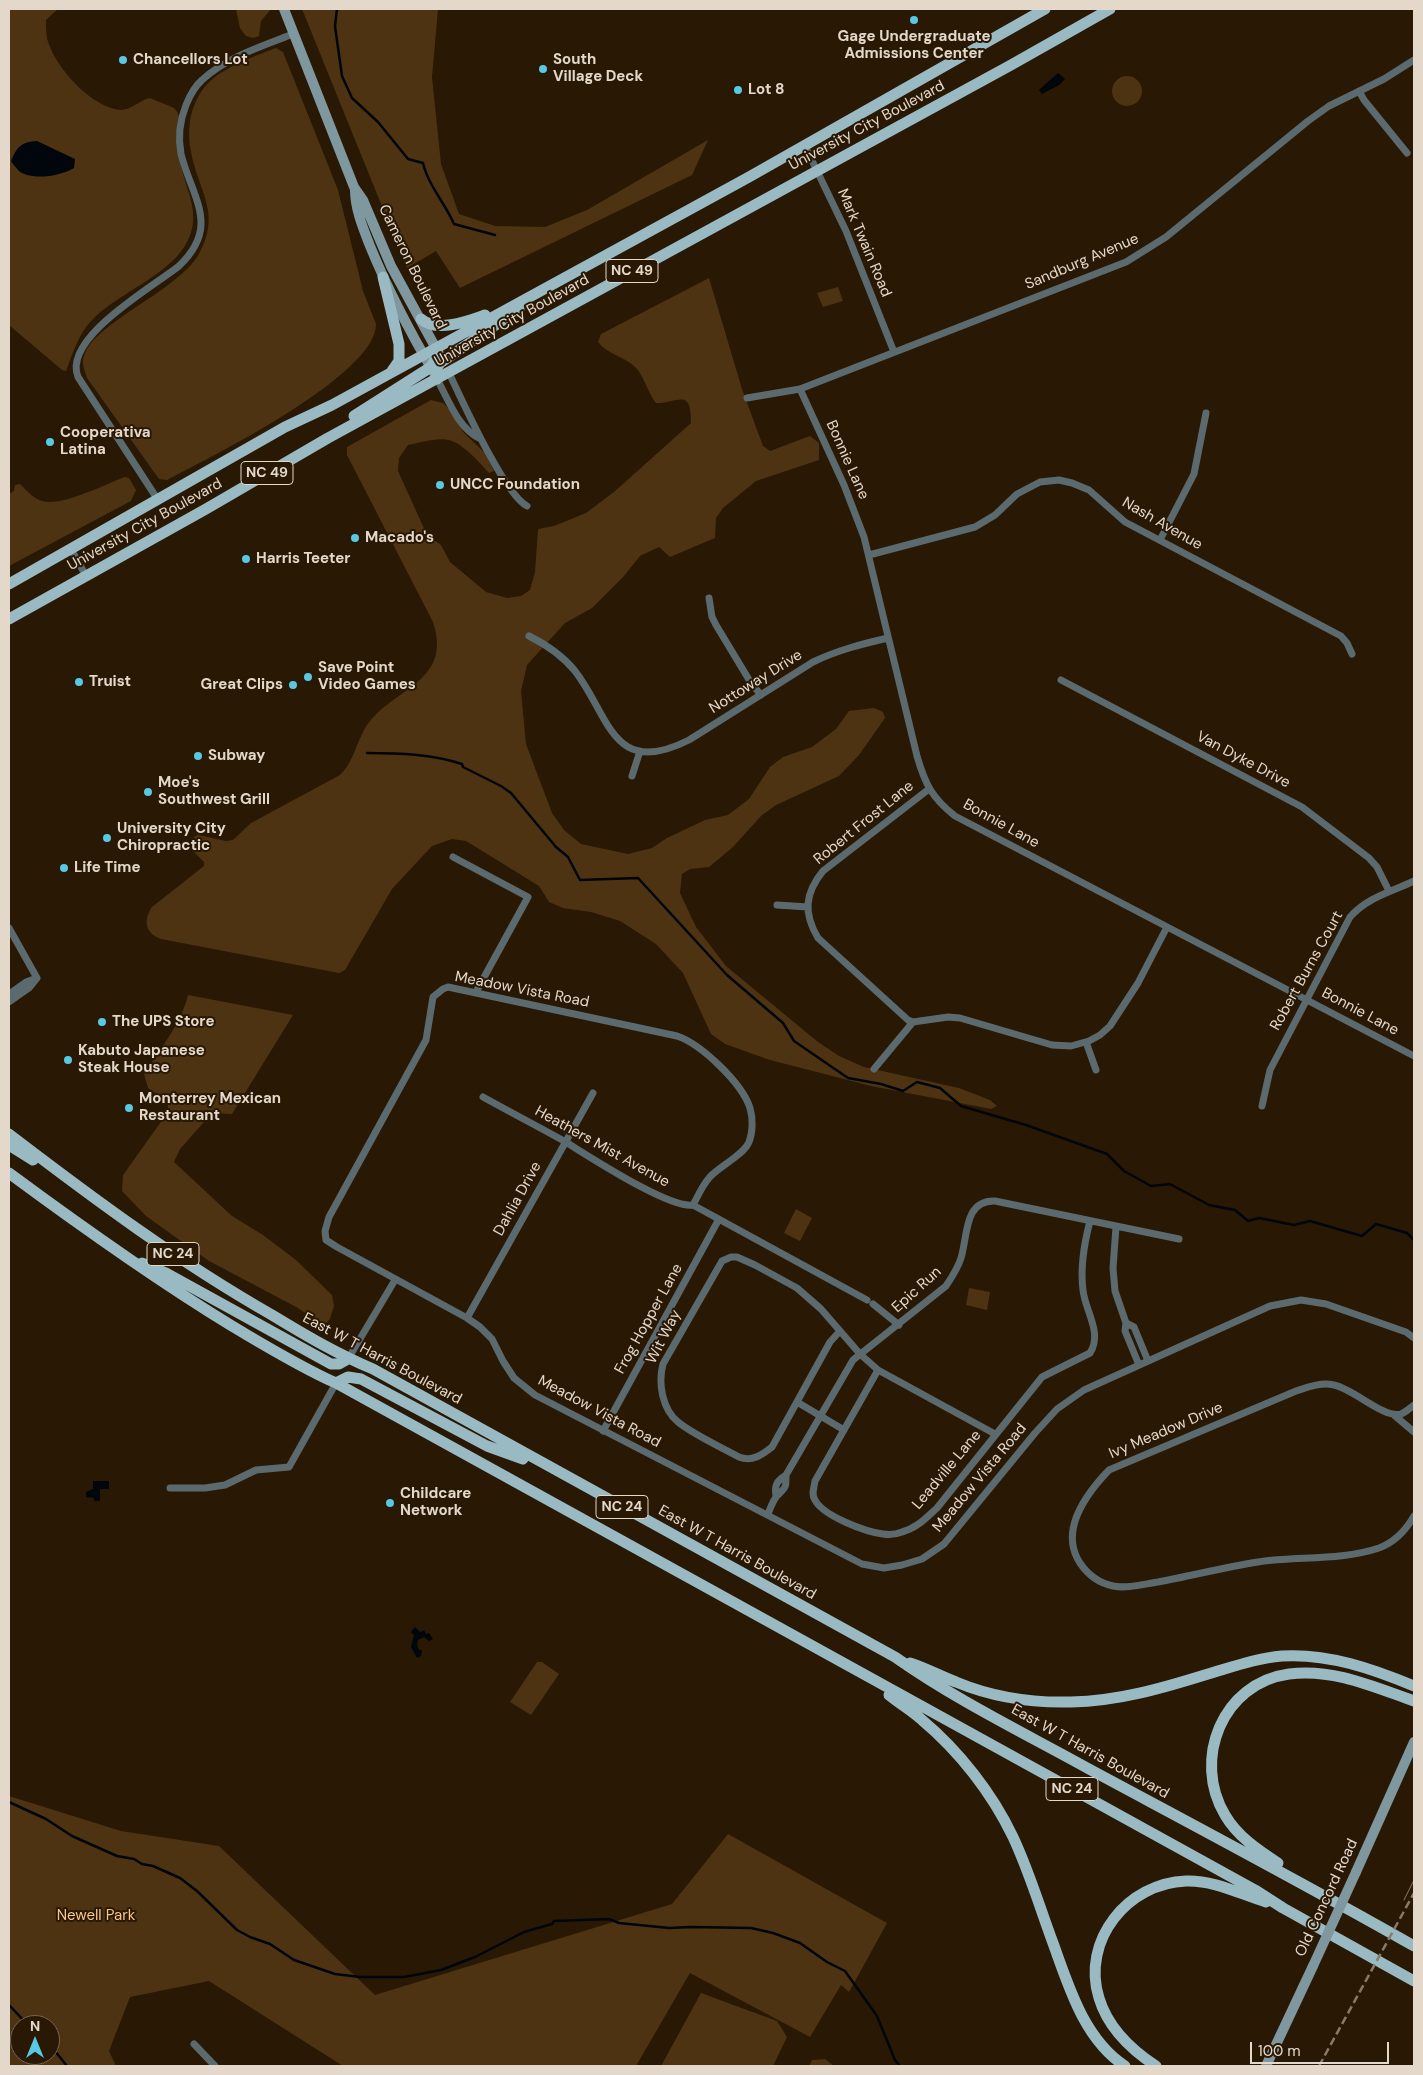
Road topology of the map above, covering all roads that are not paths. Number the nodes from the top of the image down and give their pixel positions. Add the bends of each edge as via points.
1 (284, 9) edge
2 (1046, 9) edge
3 (1110, 9) edge
4 (293, 34) junction
5 (1414, 60) edge
6 (1359, 91) junction
7 (805, 146) junction
8 (1407, 153) dead end
9 (816, 170) junction
10 (354, 187) junction
11 (383, 277) junction
12 (566, 277) junction
13 (517, 303) junction
14 (421, 320) junction
15 (436, 348) junction
16 (894, 352) junction
17 (424, 354) junction
18 (443, 361) junction
19 (430, 367) junction
20 (390, 373) junction
21 (448, 373) junction
22 (437, 379) junction
23 (800, 389) junction
24 (747, 398) dead end
25 (1206, 413) dead end
26 (328, 438) junction
27 (480, 438) junction
28 (158, 500) junction
29 (527, 506) dead end
30 (1160, 540) junction
31 (71, 549) junction
32 (869, 555) junction
33 (86, 576) junction
34 (9, 584) edge
35 (710, 598) dead end
36 (9, 619) edge
37 (529, 636) dead end
38 (888, 638) junction
39 (1352, 654) dead end
40 (1061, 680) dead end
41 (761, 695) junction
42 (640, 751) junction
43 (632, 776) dead end
44 (929, 789) junction
45 (453, 856) dead end
46 (1414, 881) edge
47 (1389, 892) junction
48 (777, 905) dead end
49 (808, 907) junction
50 (1167, 926) junction
51 (9, 928) edge
52 (37, 978) junction
53 (476, 992) junction
54 (9, 994) edge
55 (1306, 999) junction
56 (9, 1002) edge
57 (913, 1022) junction
58 (1086, 1042) junction
59 (1414, 1056) edge
60 (874, 1069) dead end
61 (1096, 1070) dead end
62 (593, 1093) dead end
63 (483, 1097) dead end
64 (1262, 1106) dead end
65 (9, 1134) edge
66 (565, 1142) junction
67 (9, 1145) edge
68 (53, 1168) junction
69 (9, 1173) edge
70 (693, 1205) junction
71 (718, 1220) junction
72 (1090, 1221) junction
73 (1116, 1227) junction
74 (1178, 1240) dead end
75 (117, 1252) junction
76 (395, 1280) junction
77 (467, 1318) junction
78 (1126, 1323) junction
79 (899, 1325) junction
80 (840, 1332) junction
81 (1137, 1335) junction
82 (1128, 1338) junction
83 (1414, 1338) edge
84 (860, 1354) junction
85 (348, 1359) junction
86 (1148, 1361) junction
87 (1139, 1366) junction
88 (878, 1370) junction
89 (336, 1383) junction
90 (797, 1402) junction
91 (1414, 1405) edge
92 (1394, 1415) junction
93 (821, 1416) junction
94 (844, 1430) junction
95 (603, 1431) junction
96 (1414, 1432) edge
97 (995, 1434) junction
98 (1414, 1440) edge
99 (553, 1469) junction
100 (170, 1488) dead end
101 (768, 1514) junction
102 (1414, 1516) edge
103 (895, 1657) junction
104 (860, 1673) junction
105 (1414, 1686) edge
106 (1414, 1701) edge
107 (1414, 1742) edge
108 (1311, 1888) junction
109 (1283, 1908) junction
110 (1414, 1946) edge
111 (1414, 1981) edge
112 (194, 2044) dead end
113 (215, 2066) edge
114 (1124, 2066) edge
115 (1156, 2066) edge
116 (1266, 2066) edge

1 - 4 street, Cameron Boulevard
2 - 7 main road, University City Boulevard / NC 49
3 - 9 main road, University City Boulevard / NC 49
4 - 10 street, Cameron Boulevard
4 - 28 street via 229,61 194,88 182,117 180,142 200,208 198,240 179,266 98,327 78,357 78,377
5 - 6 street, Sandburg Avenue
6 - 8 street
6 - 16 street, Sandburg Avenue via 1308,121 1166,237 1137,256
7 - 9 street, Mark Twain Road
7 - 12 main road, University City Boulevard / NC 49
9 - 16 street, Mark Twain Road via 846,231
9 - 21 main road, University City Boulevard / NC 49
10 - 11 street, Cameron Boulevard via 361,220
10 - 14 street, Cameron Boulevard
11 - 17 street, Cameron Boulevard
11 - 20 main road via 400,354
12 - 13 main road, University City Boulevard / NC 49
12 - 18 main road
13 - 14 main road via 451,324 431,325
13 - 15 main road, University City Boulevard / NC 49
14 - 15 street, Cameron Boulevard
15 - 17 main road, University City Boulevard / NC 49
15 - 18 street, Cameron Boulevard
15 - 19 main road via 436,359
16 - 23 street, Sandburg Avenue
17 - 19 street, Cameron Boulevard
17 - 20 main road, University City Boulevard / NC 49
18 - 21 street, Cameron Boulevard
18 - 22 main road via 436,369
19 - 22 street, Cameron Boulevard
19 - 26 main road via 348,420
20 - 28 main road, University City Boulevard / NC 49 via 285,427
21 - 22 main road, University City Boulevard / NC 49
21 - 27 street
22 - 26 main road, University City Boulevard / NC 49
22 - 27 street via 465,428
23 - 24 street, Sandburg Avenue
23 - 32 street, Bonnie Lane via 851,502
25 - 30 street via 1194,474
26 - 33 main road, University City Boulevard / NC 49
27 - 29 street via 515,497
28 - 31 main road, University City Boulevard / NC 49
30 - 32 street, Nash Avenue via 1124,522 1089,490 1072,482 1052,480 1028,487 975,527
30 - 39 street, Nash Avenue via 1341,636
31 - 33 street
31 - 34 main road, University City Boulevard / NC 49
32 - 38 street, Bonnie Lane
33 - 36 main road, University City Boulevard / NC 49
35 - 41 street via 716,625
37 - 42 street, Nottoway Drive via 564,659 580,678 610,732 620,742
38 - 41 street, Nottoway Drive via 833,653
38 - 44 street, Bonnie Lane via 917,756
40 - 47 street, Van Dyke Drive via 1302,806 1369,858
41 - 42 street, Nottoway Drive via 673,748
42 - 43 street
44 - 49 street, Robert Frost Lane via 823,871 812,886
44 - 50 street, Bonnie Lane via 956,816
45 - 53 street via 528,898
46 - 47 street, Robert Burns Court
47 - 55 street, Robert Burns Court via 1364,904 1350,917
48 - 49 street
49 - 57 street, Robert Frost Lane via 812,928 822,943
50 - 55 street, Bonnie Lane
50 - 58 street via 1138,983 1110,1026
51 - 52 street
52 - 54 street
52 - 56 street
53 - 70 street, Meadow Vista Road via 677,1036 696,1045 728,1076 750,1108 749,1144 708,1178
53 - 76 street, Meadow Vista Road via 448,987 433,997 426,1040 328,1220 326,1240
55 - 59 street, Bonnie Lane
55 - 64 street, Robert Burns Court via 1270,1070
57 - 58 street via 960,1018 1052,1045 1071,1046
57 - 60 street
58 - 61 street
62 - 66 street, Dahlia Drive
63 - 66 street, Heathers Mist Avenue
65 - 68 main road, East W T Harris Boulevard / NC 24
66 - 70 street, Heathers Mist Avenue via 616,1173 677,1203
66 - 77 street, Dahlia Drive
67 - 68 main road via 34,1161
68 - 85 main road, East W T Harris Boulevard / NC 24 via 199,1271
69 - 75 main road, NC 24
70 - 71 street, Heathers Mist Avenue
71 - 79 street, Heathers Mist Avenue via 870,1302
71 - 95 street, Frog Hopper Lane
72 - 73 street, Epic Run
72 - 79 street, Epic Run via 995,1201 979,1204 971,1214 961,1259 954,1274 946,1286
72 - 97 street, Leadville Lane via 1082,1271 1083,1292 1095,1336 1092,1350 1085,1357 1042,1377
73 - 74 street, Epic Run
73 - 78 street via 1115,1291
75 - 85 main road via 166,1273 330,1364
75 - 89 main road, NC 24 via 243,1332
76 - 77 street, Meadow Vista Road
76 - 85 street
77 - 95 street, Meadow Vista Road via 488,1333 502,1361 524,1387
78 - 81 street via 1134,1327
78 - 82 street via 1124,1331
79 - 84 street, Epic Run
80 - 84 street, Wit Way
80 - 90 street, Wit Way via 830,1342
80 - 90 street, Wit Way via 821,1308 798,1288 755,1264 731,1257 722,1260 715,1270 663,1364 660,1376 662,1394 677,1421 745,1459 761,1456 772,1447
81 - 82 street
81 - 86 street
82 - 87 street
83 - 86 street, Meadow Vista Road via 1358,1314 1301,1300 1270,1306
84 - 88 street, Wit Way
84 - 93 street, Epic Run via 840,1380
85 - 99 main road, East W T Harris Boulevard / NC 24 via 372,1369
86 - 87 street, Meadow Vista Road
87 - 101 street, Meadow Vista Road via 1084,1390 1057,1409 944,1544 922,1559 884,1568 862,1564
88 - 94 street, Leadville Lane
88 - 97 street, Wit Way
89 - 99 main road via 348,1377 361,1378 487,1446
89 - 100 street via 289,1467 256,1470 225,1485
89 - 104 main road, NC 24
90 - 93 street
91 - 92 street via 1402,1414
92 - 96 street, Ivy Meadow Drive
92 - 102 street, Ivy Meadow Drive via 1334,1385 1322,1384 1296,1391 1109,1470 1076,1517 1071,1534 1072,1547 1092,1577 1103,1584 1128,1586 1258,1562 1327,1557 1379,1548 1402,1534
93 - 94 street
93 - 101 street, Epic Run via 786,1475 778,1481
94 - 97 street, Leadville Lane via 815,1481 812,1494 824,1512 886,1535 918,1525 937,1508
95 - 101 street, Meadow Vista Road
96 - 98 street
99 - 103 main road, East W T Harris Boulevard / NC 24
103 - 105 main road via 975,1689 1037,1702 1124,1697 1282,1656 1335,1660
103 - 108 main road, East W T Harris Boulevard / NC 24 via 919,1674 1049,1747
104 - 109 main road, NC 24
104 - 114 main road via 936,1733 973,1773 989,1796 1026,1867 1076,2005 1096,2038
106 - 108 main road via 1334,1675 1295,1673 1275,1677 1253,1688 1223,1718 1213,1742 1211,1767 1214,1790 1224,1814 1250,1844 1301,1877
107 - 116 street, Old Concord Road, bridge
108 - 110 main road, East W T Harris Boulevard / NC 24
109 - 111 main road, NC 24
109 - 115 main road via 1214,1884 1186,1881 1146,1891 1116,1914 1098,1949 1095,1971 1098,1996 1117,2033 1130,2048
112 - 113 street

